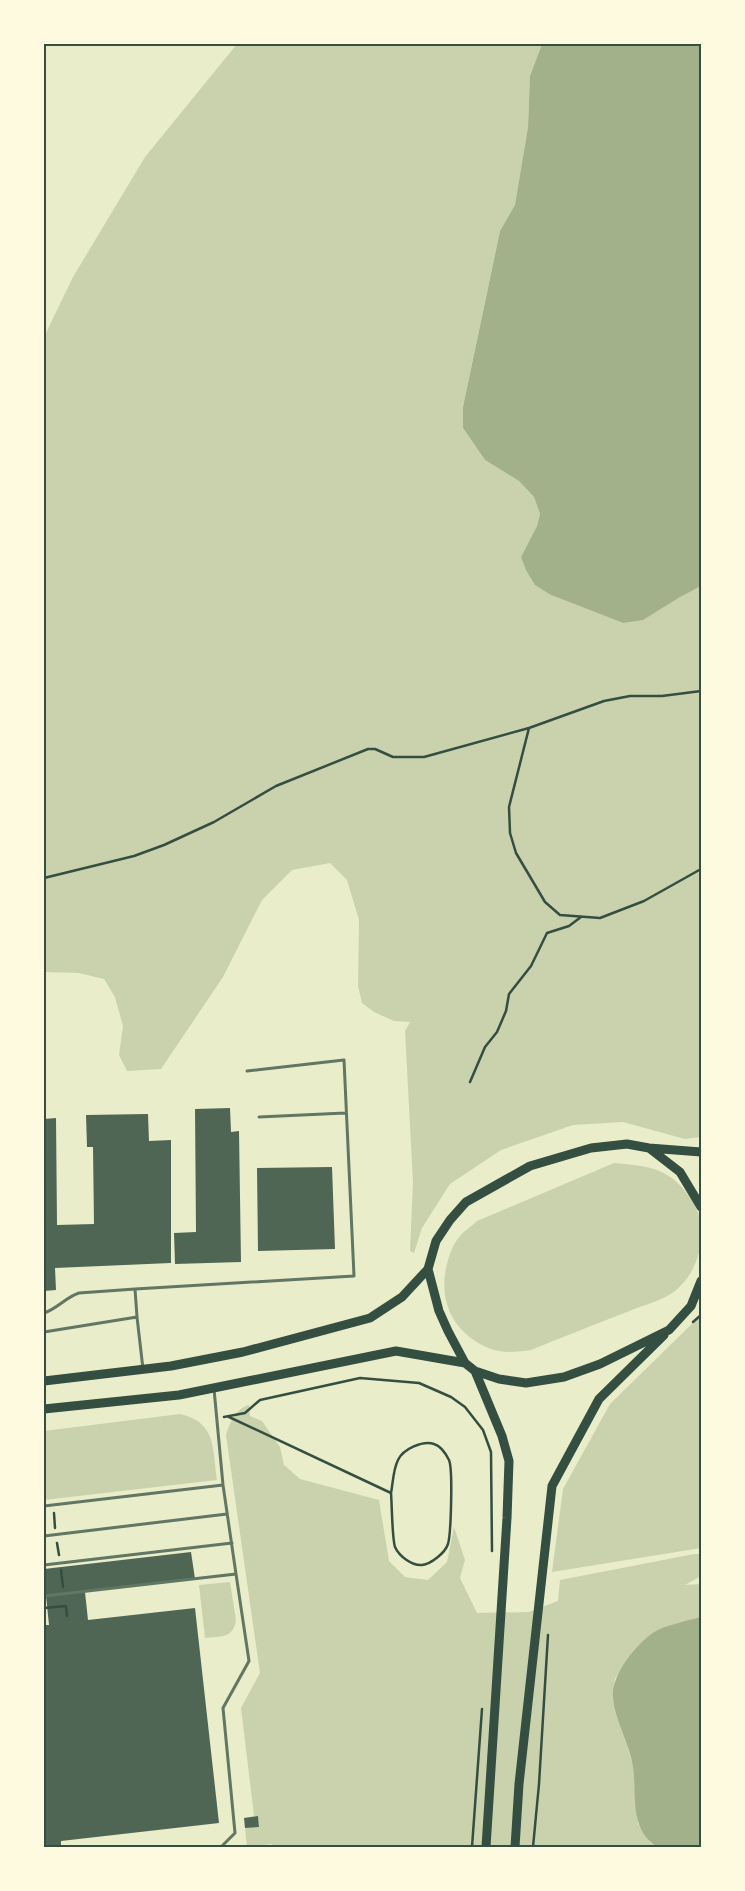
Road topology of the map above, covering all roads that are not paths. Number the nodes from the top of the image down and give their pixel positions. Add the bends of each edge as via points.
1 (247, 1071) dead end
2 (345, 1113) junction
3 (259, 1117) dead end
4 (648, 1148) junction
5 (701, 1152) edge
6 (701, 1207) edge
7 (428, 1269) junction
8 (701, 1281) edge
9 (135, 1290) junction
10 (44, 1314) edge
11 (137, 1318) junction
12 (669, 1330) junction
13 (44, 1332) edge
14 (465, 1363) junction
15 (143, 1369) junction
16 (475, 1371) junction
17 (44, 1381) edge
18 (214, 1389) junction
19 (44, 1409) edge
20 (223, 1485) junction
21 (44, 1506) edge
22 (228, 1514) junction
23 (44, 1536) edge
24 (232, 1543) junction
25 (44, 1565) edge
26 (236, 1574) junction
27 (44, 1596) edge
28 (221, 1847) edge
29 (486, 1847) edge
30 (515, 1847) edge

1 - 2 lane via 344,1060
2 - 3 lane
2 - 9 lane via 354,1276
4 - 5 main road
4 - 6 main road via 680,1172
4 - 7 main road via 627,1144 591,1148 530,1166 466,1202 436,1241
7 - 14 main road via 440,1311
7 - 15 main road via 402,1297 370,1318 243,1352
8 - 12 main road via 690,1306
9 - 10 lane via 79,1293
9 - 11 lane
11 - 13 lane
11 - 15 lane
12 - 16 main road via 600,1364 564,1377 526,1383 498,1379
12 - 30 main road via 599,1399 552,1486
14 - 16 main road
14 - 18 main road via 396,1351
15 - 17 main road
16 - 29 main road via 509,1461
18 - 19 main road
18 - 20 lane
20 - 21 lane
20 - 22 lane
22 - 23 lane
22 - 24 lane
24 - 25 lane
24 - 26 lane
26 - 27 lane
26 - 28 lane via 249,1662 223,1708 235,1833

